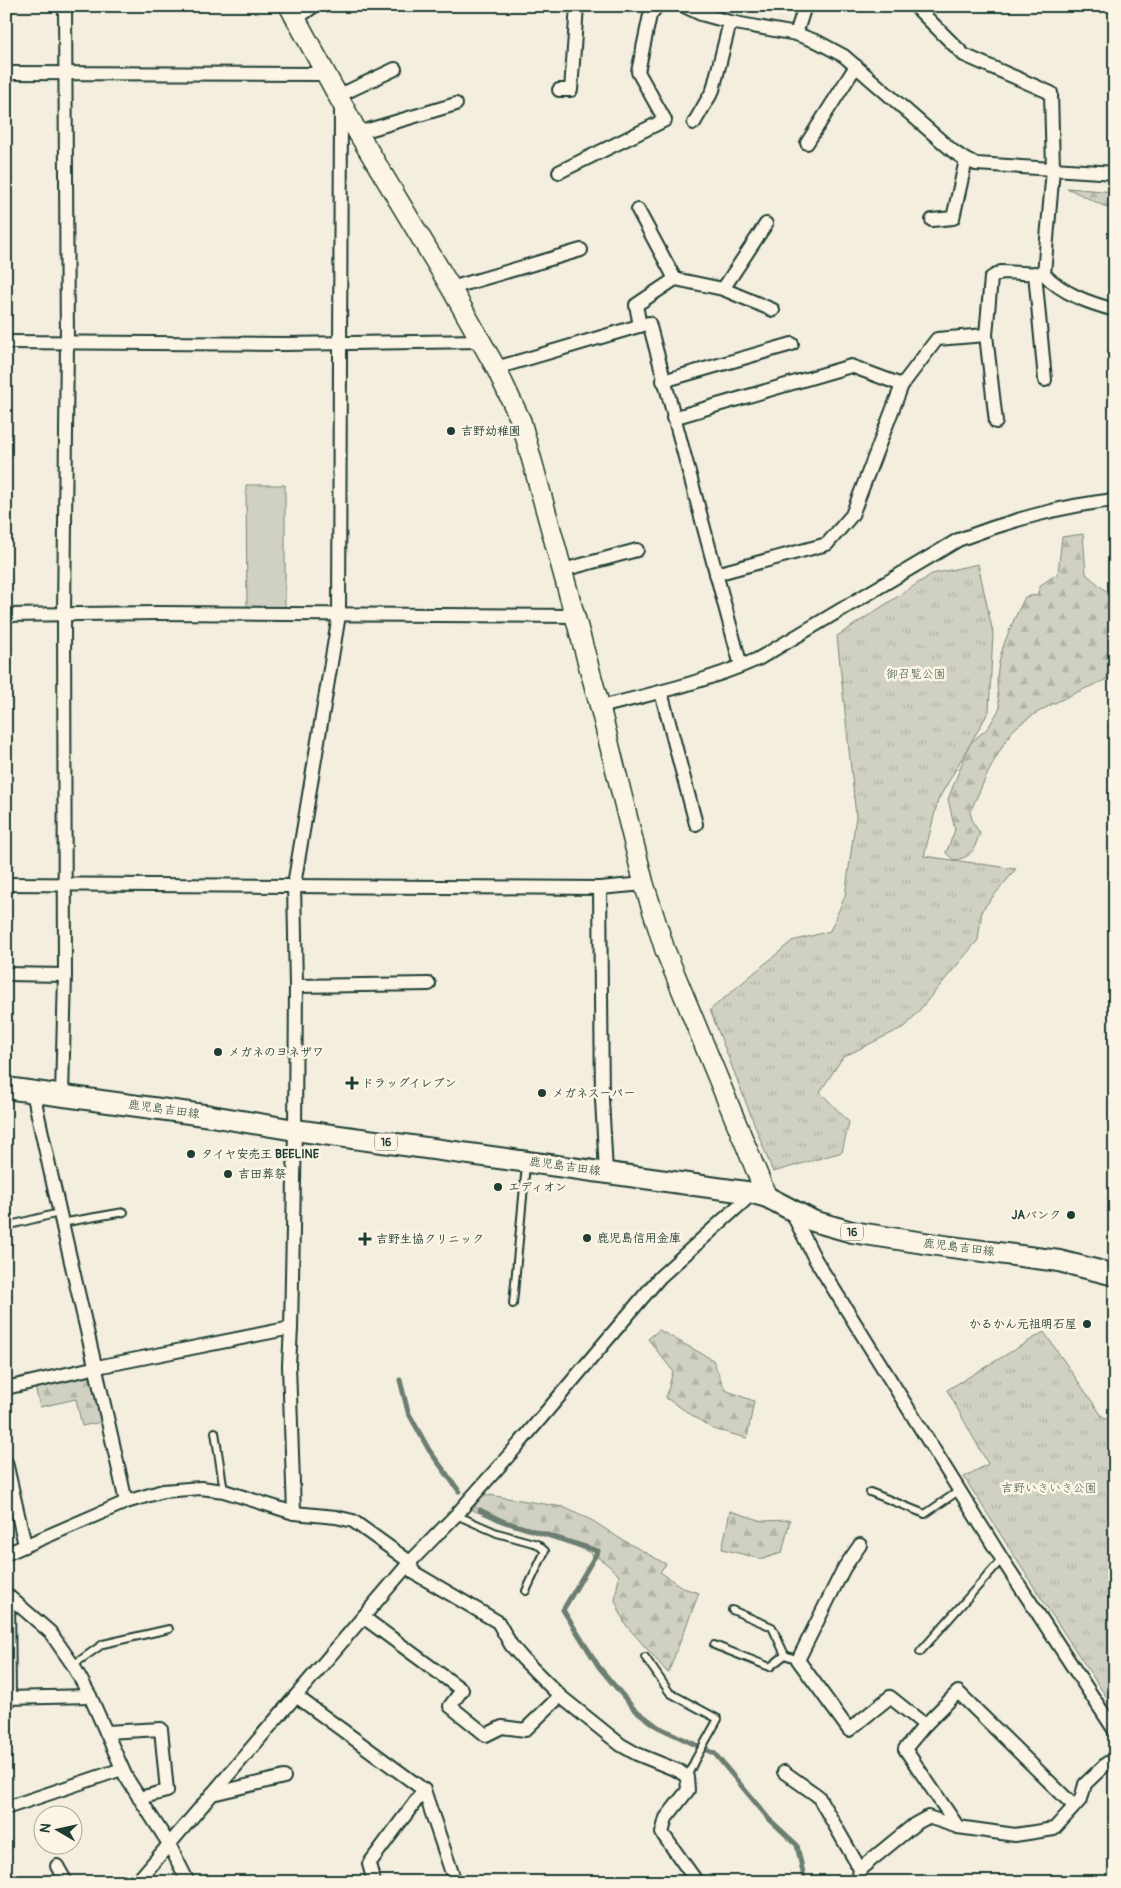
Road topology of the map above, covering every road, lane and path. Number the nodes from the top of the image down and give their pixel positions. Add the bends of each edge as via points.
1 (65, 6) edge
2 (314, 6) edge
3 (577, 6) edge
4 (657, 6) edge
5 (684, 6) edge
6 (805, 6) edge
7 (915, 6) edge
8 (293, 13) edge
9 (730, 22) junction
10 (796, 34) junction
11 (856, 66) junction
12 (395, 69) dead end
13 (6, 73) edge
14 (66, 73) junction
15 (325, 74) junction
16 (559, 90) dead end
17 (339, 98) junction
18 (456, 104) dead end
19 (694, 123) dead end
20 (358, 133) junction
21 (807, 143) dead end
22 (966, 160) junction
23 (1053, 169) junction
24 (559, 172) dead end
25 (1115, 173) edge
26 (638, 210) dead end
27 (932, 220) dead end
28 (766, 224) dead end
29 (581, 250) dead end
30 (1039, 274) junction
31 (675, 279) junction
32 (451, 288) junction
33 (723, 289) junction
34 (773, 310) dead end
35 (1115, 310) edge
36 (640, 326) junction
37 (986, 335) junction
38 (481, 341) junction
39 (6, 342) edge
40 (67, 343) junction
41 (339, 343) junction
42 (792, 344) dead end
43 (496, 368) junction
44 (1045, 380) dead end
45 (664, 381) junction
46 (902, 385) junction
47 (673, 418) junction
48 (996, 422) dead end
49 (1115, 500) edge
50 (637, 550) dead end
51 (563, 570) junction
52 (716, 574) junction
53 (64, 614) junction
54 (6, 615) edge
55 (339, 615) junction
56 (576, 616) junction
57 (742, 666) junction
58 (661, 692) junction
59 (600, 706) junction
60 (696, 824) dead end
61 (6, 884) edge
62 (64, 884) junction
63 (644, 884) junction
64 (294, 885) junction
65 (600, 888) junction
66 (6, 974) edge
67 (65, 974) junction
68 (429, 984) dead end
69 (296, 986) junction
70 (6, 1088) edge
71 (33, 1092) junction
72 (62, 1095) junction
73 (295, 1130) junction
74 (527, 1161) junction
75 (606, 1172) junction
76 (760, 1195) junction
77 (790, 1209) junction
78 (124, 1212) dead end
79 (60, 1218) junction
80 (6, 1226) edge
81 (1115, 1275) edge
82 (513, 1304) dead end
83 (291, 1328) junction
84 (97, 1367) junction
85 (6, 1388) edge
86 (215, 1432) dead end
87 (6, 1462) edge
88 (960, 1490) junction
89 (224, 1491) junction
90 (870, 1492) dead end
91 (126, 1502) junction
92 (294, 1513) junction
93 (456, 1515) junction
94 (25, 1545) junction
95 (860, 1545) dead end
96 (6, 1554) edge
97 (1002, 1559) junction
98 (410, 1562) junction
99 (526, 1592) dead end
100 (8, 1596) edge
101 (732, 1610) dead end
102 (363, 1618) junction
103 (169, 1629) dead end
104 (714, 1645) dead end
105 (920, 1652) dead end
106 (785, 1655) junction
107 (645, 1657) dead end
108 (798, 1660) junction
109 (72, 1665) junction
110 (90, 1696) junction
111 (296, 1696) junction
112 (560, 1696) junction
113 (9, 1698) edge
114 (925, 1725) junction
115 (1115, 1731) edge
116 (106, 1732) junction
117 (1115, 1761) edge
118 (122, 1768) junction
119 (784, 1772) dead end
120 (284, 1777) dead end
121 (687, 1777) junction
122 (424, 1790) junction
123 (212, 1794) junction
124 (139, 1798) junction
125 (1074, 1806) junction
126 (6, 1808) edge
127 (958, 1827) junction
128 (169, 1844) junction
129 (58, 1866) dead end
130 (860, 1868) junction
131 (66, 1882) edge
132 (137, 1882) edge
133 (188, 1882) edge
134 (374, 1882) edge
135 (455, 1882) edge
136 (697, 1882) edge
137 (858, 1882) edge

1 - 14 street
2 - 8 street
3 - 16 street via 571,90
4 - 24 street via 650,15 638,72 665,120
5 - 9 street
6 - 10 street
7 - 23 street via 964,55 1051,93
8 - 15 street
9 - 10 street
9 - 19 street via 713,90
10 - 11 street via 818,42
11 - 21 street
11 - 22 street
12 - 17 street
13 - 14 street
14 - 15 street
14 - 40 street
15 - 17 street
17 - 20 street
17 - 41 street
18 - 20 street
20 - 32 street
22 - 23 street via 976,164
22 - 27 street via 954,218
23 - 25 street
23 - 30 street
26 - 31 street
28 - 33 street
29 - 32 street
30 - 35 street via 1088,303
30 - 37 street via 1001,272 991,278
30 - 44 street
31 - 33 street
31 - 36 street via 636,305
32 - 38 street
33 - 34 street
36 - 43 street
36 - 45 street via 649,323
37 - 46 street via 937,339
37 - 48 street
38 - 41 street
38 - 43 street
39 - 40 street
40 - 41 street
40 - 53 street
41 - 55 street
42 - 45 street
43 - 51 street via 521,421
45 - 47 street
46 - 47 street via 851,366
46 - 52 street via 852,515 826,544
47 - 52 street
49 - 57 street via 992,527 958,540
50 - 51 street
51 - 56 street
52 - 57 street
53 - 54 street
53 - 55 street
53 - 62 street
55 - 56 street
55 - 64 street
56 - 59 street
57 - 58 street
58 - 59 street
58 - 60 street
59 - 63 street
61 - 62 street
62 - 64 street
62 - 67 street
63 - 65 street
63 - 76 street via 665,950
64 - 65 street
64 - 69 street
65 - 75 street
66 - 67 street
67 - 72 street
68 - 69 street
69 - 73 street
70 - 71 main road, 鹿児島吉田線 / 16
71 - 72 main road, 鹿児島吉田線 / 16
71 - 79 street
72 - 73 main road, 鹿児島吉田線 / 16
73 - 74 main road, 鹿児島吉田線 / 16
73 - 83 street
74 - 75 main road, 鹿児島吉田線 / 16
74 - 82 lane
75 - 76 main road, 鹿児島吉田線 / 16
76 - 77 main road, 鹿児島吉田線 / 16
76 - 93 street via 660,1277
77 - 81 main road, 鹿児島吉田線 / 16 via 813,1221 852,1232 1059,1261
77 - 88 street via 815,1259
78 - 79 lane
79 - 80 lane
79 - 84 street
83 - 84 street
83 - 92 street via 289,1365
84 - 85 street
84 - 91 street
86 - 89 lane
87 - 94 street
88 - 90 lane via 925,1514
88 - 97 street
89 - 91 street via 186,1488
89 - 92 street
91 - 94 street
92 - 98 street via 353,1521
93 - 98 street
93 - 99 lane via 497,1533 537,1544 545,1551
94 - 96 street
95 - 108 street via 844,1568
97 - 105 lane
97 - 115 street
98 - 102 street
98 - 112 street via 413,1572 498,1622 511,1645
100 - 109 street via 50,1632
100 - 113 lane
101 - 106 lane via 772,1628
102 - 111 street
102 - 112 street via 462,1690 450,1706 486,1735 502,1728 525,1730
103 - 109 lane via 103,1644
104 - 106 lane via 770,1667
106 - 108 lane
107 - 121 lane via 670,1693 718,1719
108 - 114 street via 849,1730 890,1697
109 - 110 street
110 - 113 street
110 - 116 street
111 - 122 street
111 - 123 street
112 - 121 street via 621,1745
114 - 125 street via 958,1692
114 - 127 street via 905,1749
116 - 118 street
116 - 124 street via 160,1729 167,1791
117 - 125 street via 1107,1763 1085,1784 1081,1799
118 - 124 street
118 - 126 street
119 - 130 street via 818,1796
120 - 123 street
121 - 136 street via 688,1790 666,1818 662,1833
122 - 134 street via 369,1864
122 - 135 street
123 - 128 street
124 - 128 street
125 - 127 street via 1054,1829 1016,1835
127 - 130 street via 928,1817
128 - 132 street
128 - 133 street
129 - 131 street
130 - 137 street

